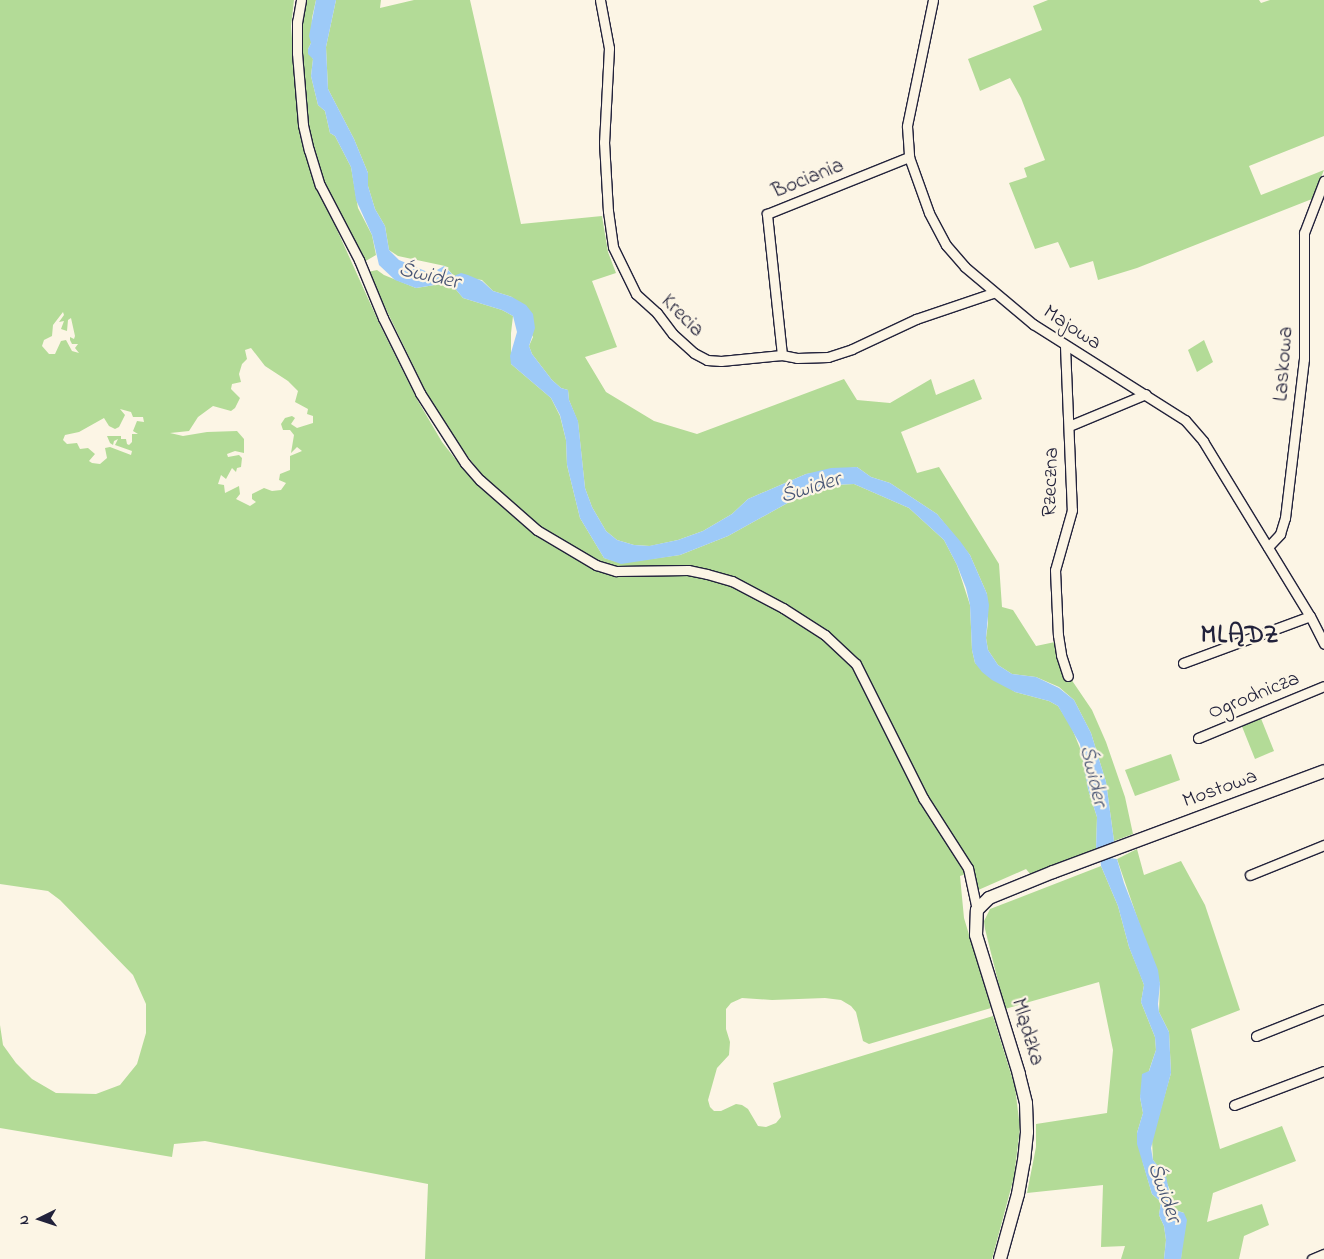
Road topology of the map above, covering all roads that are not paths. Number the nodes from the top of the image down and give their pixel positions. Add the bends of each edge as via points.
1 (301, 0) edge
2 (600, 0) edge
3 (933, 0) edge
4 (909, 157) junction
5 (1324, 181) edge
6 (993, 293) junction
7 (1065, 346) junction
8 (782, 355) junction
9 (1146, 394) junction
10 (1069, 426) junction
11 (1268, 547) junction
12 (1310, 616) junction
13 (1324, 644) edge
14 (1184, 663) dead end
15 (1068, 676) dead end
16 (1324, 686) edge
17 (1198, 738) dead end
18 (1324, 771) edge
19 (1324, 845) edge
20 (1250, 875) dead end
21 (977, 910) junction
22 (1324, 1009) edge
23 (1256, 1036) dead end
24 (1324, 1071) edge
25 (1234, 1104) dead end
26 (1324, 1254) edge
27 (1000, 1259) edge
28 (1312, 1259) edge

1 - 21 street via 297,53 304,125 320,185 420,393 466,463 480,480 537,530 596,565 616,571 688,570 732,581 825,635 856,664 923,798 968,868
2 - 8 street, Krecia via 609,51 604,133 608,211 612,247 628,283 673,334 694,354 706,360 721,362
3 - 4 street, Majowa via 908,124
4 - 6 street, Majowa via 929,213 946,245 965,268
4 - 8 street, Bociania via 767,214
5 - 11 street, Laskowa via 1304,234 1304,359 1285,518 1280,534
6 - 7 street, Majowa
6 - 8 street, Krecia via 910,321 852,350 828,357
7 - 9 street, Majowa
7 - 10 street, Rzeczna
9 - 10 street
9 - 11 street, Majowa via 1185,420 1203,441
10 - 15 street, Rzeczna via 1072,510 1055,570 1058,635
11 - 12 street, Majowa
12 - 13 street, Majowa
12 - 14 street
16 - 17 street, Ogrodnicza
18 - 21 street, Mostowa via 989,898
19 - 20 street
21 - 27 street, Mlądzka via 976,935 1026,1103 1024,1161
22 - 23 street
24 - 25 street
26 - 28 street

